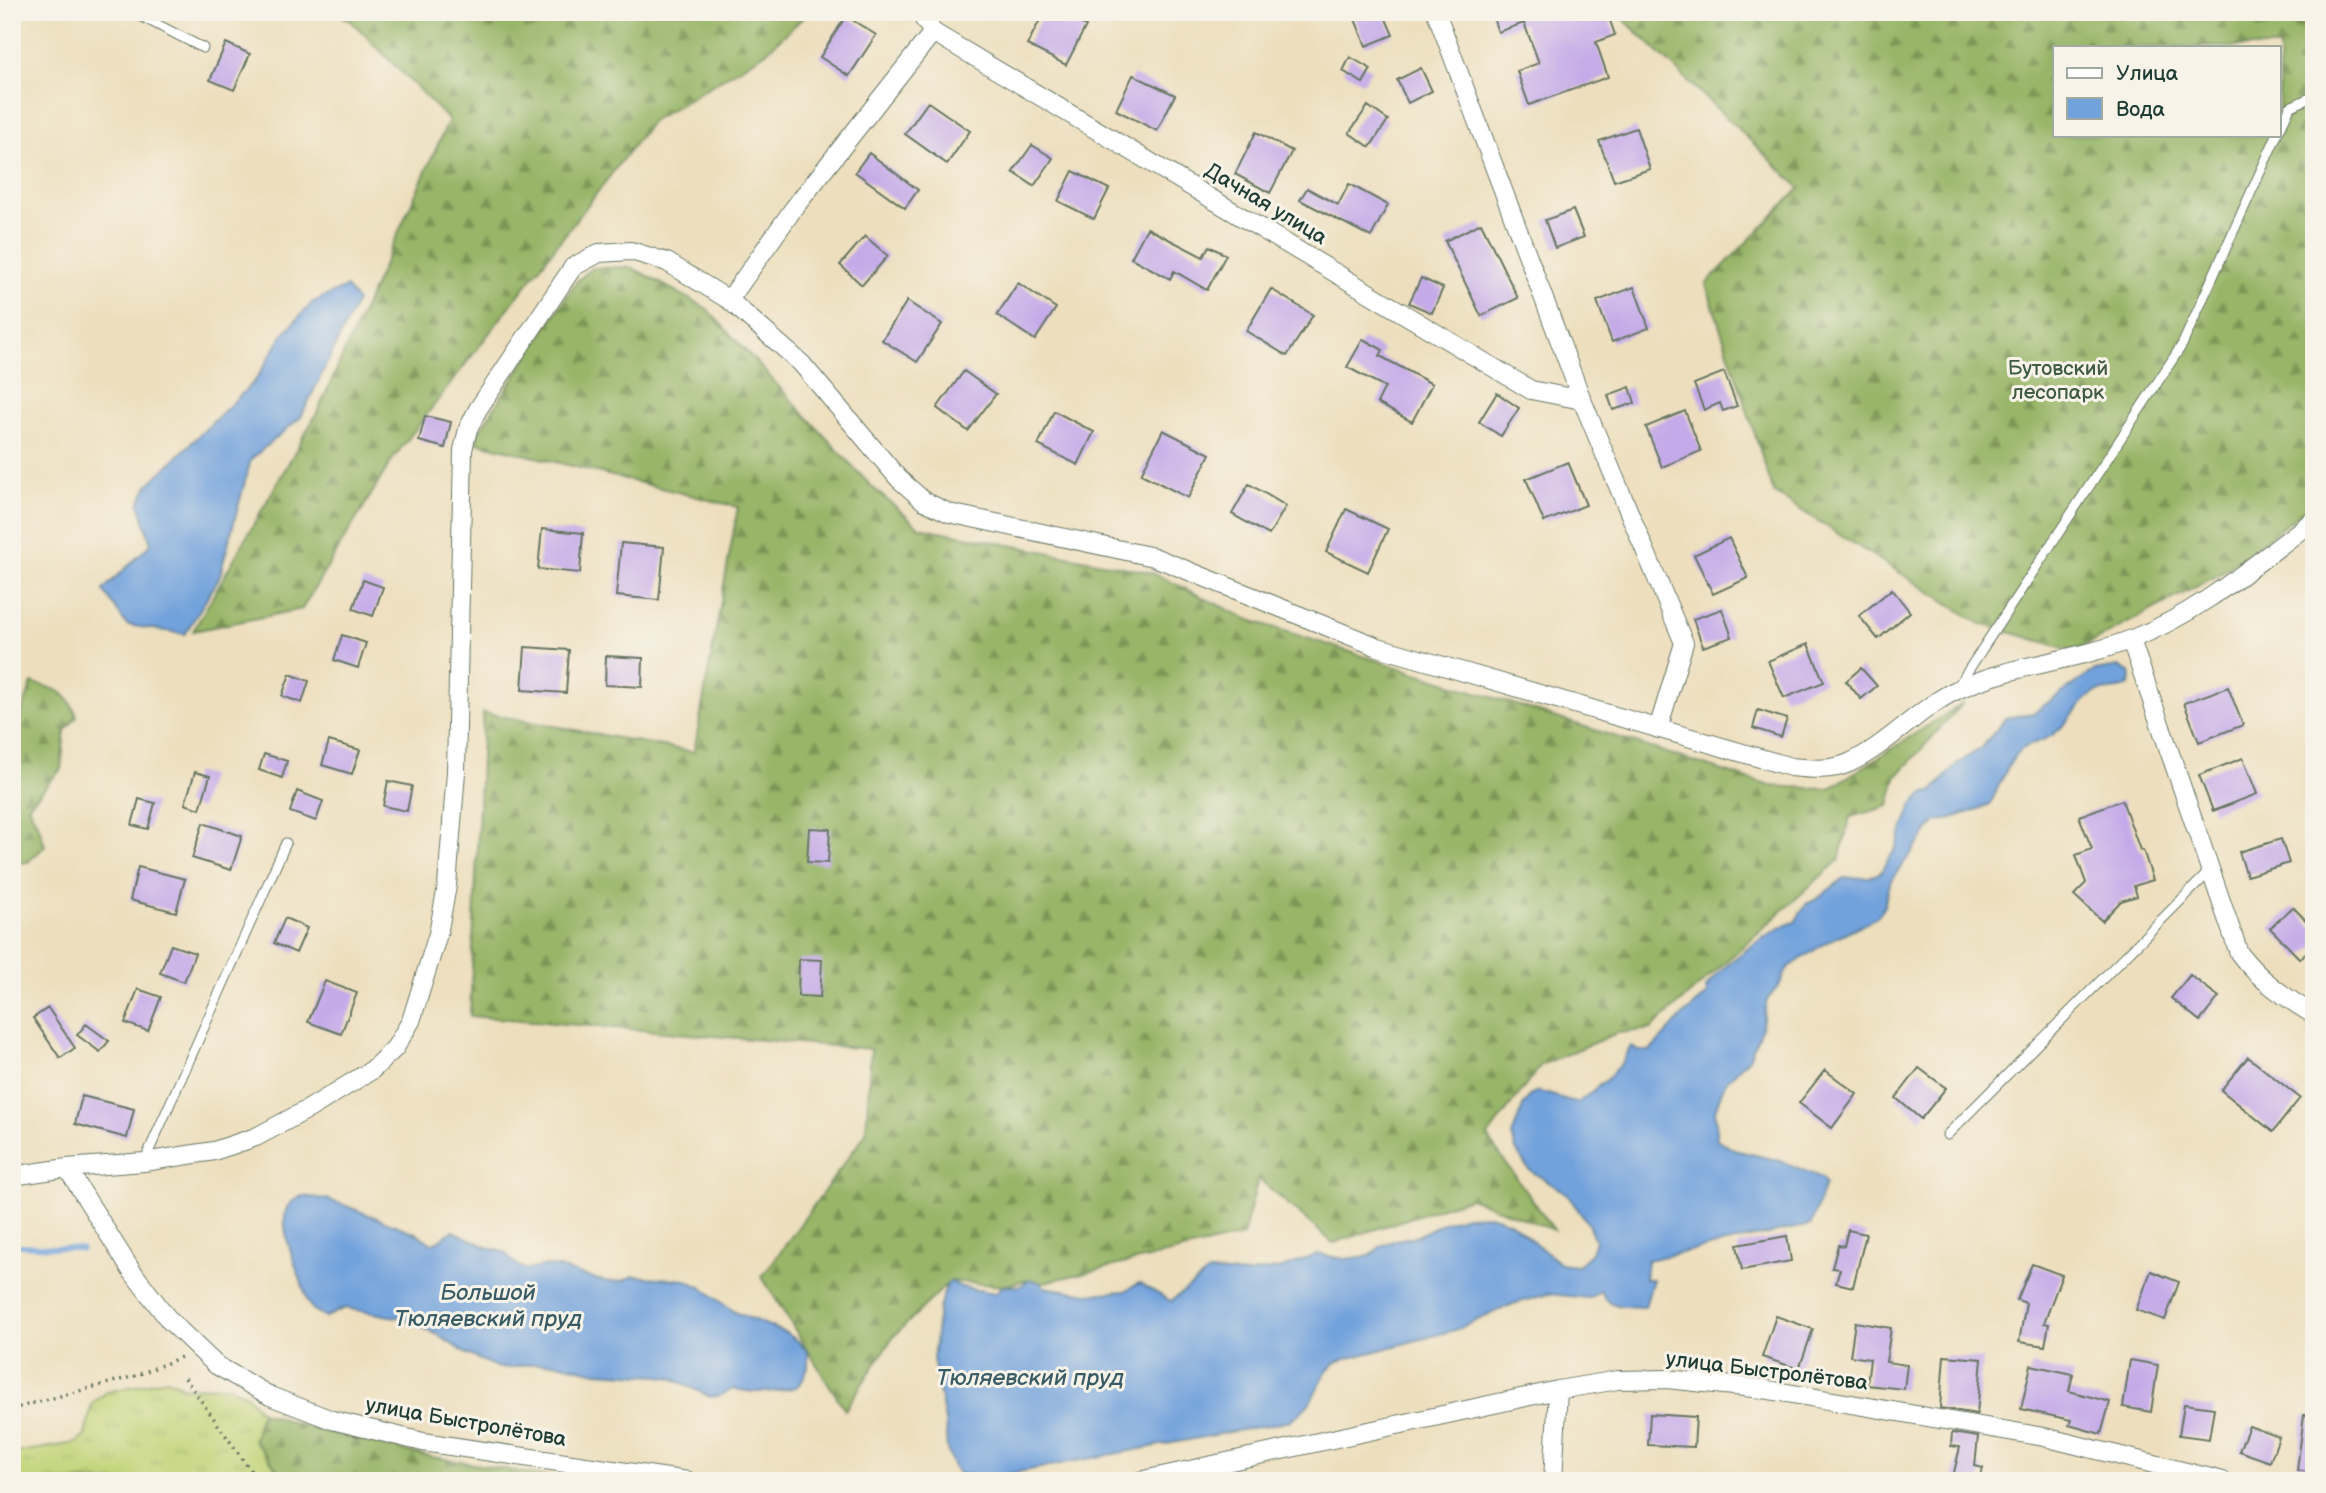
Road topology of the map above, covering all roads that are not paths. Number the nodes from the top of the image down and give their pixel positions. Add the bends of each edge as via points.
1 (133, 12) edge
2 (919, 12) edge
3 (1436, 12) edge
4 (933, 32) junction
5 (203, 48) dead end
6 (2314, 96) edge
7 (2280, 129) edge
8 (2277, 136) edge
9 (729, 300) junction
10 (1582, 400) junction
11 (2314, 520) edge
12 (2131, 640) junction
13 (1956, 690) junction
14 (1658, 729) junction
15 (286, 844) dead end
16 (2211, 870) junction
17 (2314, 1015) edge
18 (1947, 1135) dead end
19 (145, 1162) junction
20 (67, 1167) junction
21 (12, 1176) edge
22 (1558, 1390) junction
23 (688, 1481) edge
24 (1139, 1481) edge
25 (1553, 1481) edge
26 (2223, 1481) edge

1 - 5 lane
2 - 4 street, Дачная улица
3 - 10 street
4 - 9 street via 794,208
4 - 10 street, Дачная улица via 1531,390
6 - 7 lane via 2290,107
8 - 13 lane via 2182,345
9 - 14 street via 801,363 899,479 924,501 949,513 1154,557 1378,647
9 - 19 street via 667,262 631,251 598,253 573,267 478,409 463,450 456,772 447,886 438,934 411,1021 395,1048 372,1070 279,1125 214,1151
10 - 14 street via 1684,643
11 - 12 street via 2209,598 2170,623
12 - 13 street
12 - 16 street
13 - 14 street via 1848,764 1822,770 1791,767
15 - 19 lane
16 - 17 street via 2239,953 2283,996
16 - 18 lane
19 - 20 street
20 - 21 street
20 - 23 street, улица Быстролётова via 131,1270 169,1320 216,1365 270,1396 332,1420 423,1442
22 - 24 street, улица Быстролётова
22 - 25 street
22 - 26 street, улица Быстролётова via 1618,1380 1667,1379 1763,1389 2045,1437

